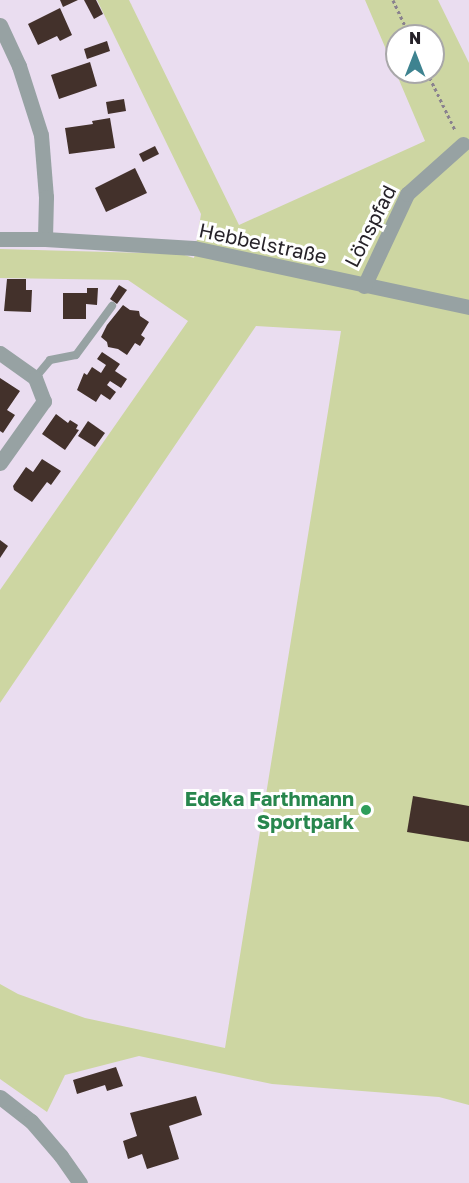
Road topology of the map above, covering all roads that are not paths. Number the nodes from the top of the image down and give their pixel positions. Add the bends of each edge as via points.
1 (0, 26) edge
2 (466, 142) edge
3 (0, 239) edge
4 (45, 239) junction
5 (364, 286) junction
6 (112, 306) dead end
7 (469, 308) edge
8 (0, 353) edge
9 (36, 378) junction
10 (0, 463) edge
11 (0, 1097) edge
12 (80, 1183) edge

1 - 4 street via 19,66 41,135
2 - 5 street, Lönspfad via 407,194
3 - 4 street, Hebbelstraße
4 - 5 street, Hebbelstraße via 194,248
5 - 7 street, Hebbelstraße
6 - 9 lane via 76,355 50,360
8 - 9 street
9 - 10 street via 44,401
11 - 12 street via 31,1121

